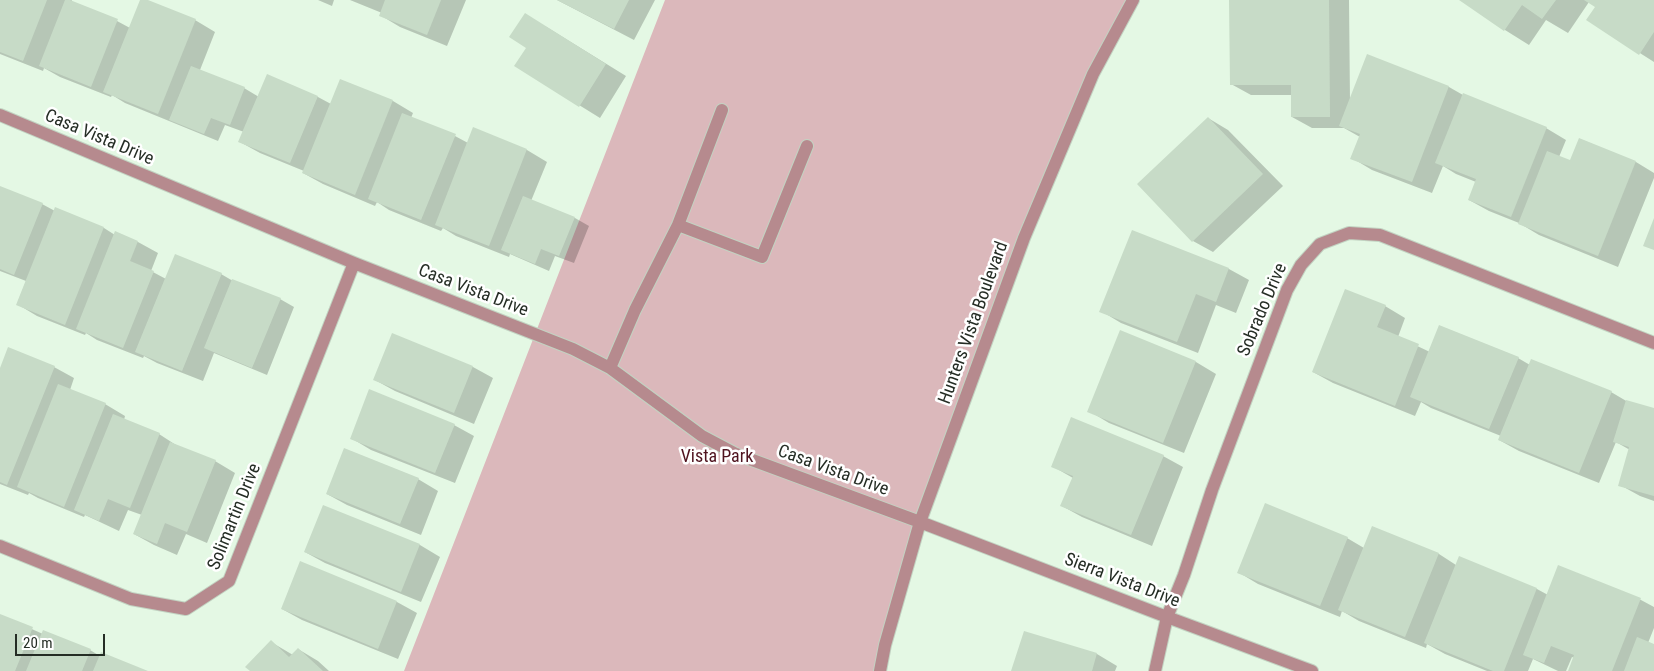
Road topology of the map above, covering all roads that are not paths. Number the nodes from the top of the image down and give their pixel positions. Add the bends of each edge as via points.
1 (1133, 0) edge
2 (722, 110) dead end
3 (0, 115) edge
4 (807, 146) dead end
5 (678, 225) junction
6 (354, 263) junction
7 (1654, 343) edge
8 (610, 368) junction
9 (920, 522) junction
10 (0, 546) edge
11 (1167, 618) junction
12 (880, 671) edge
13 (1155, 671) edge
14 (1312, 671) edge

1 - 9 street, Hunters Vista Boulevard via 1093,74 1024,238
2 - 5 street
3 - 6 street, Casa Vista Drive
4 - 5 street via 762,257
5 - 8 street via 634,310
6 - 8 street, Casa Vista Drive via 573,348
6 - 10 street, Solimartin Drive via 229,581 186,609 131,599
7 - 11 street, Sobrado Drive via 1380,235 1349,233 1320,244 1301,264 1287,290
8 - 9 street, Casa Vista Drive via 702,436 736,454
9 - 11 street, Sierra Vista Drive
9 - 12 street, Hunters Vista Boulevard
11 - 13 street, Sobrado Drive
11 - 14 street, Sierra Vista Drive

